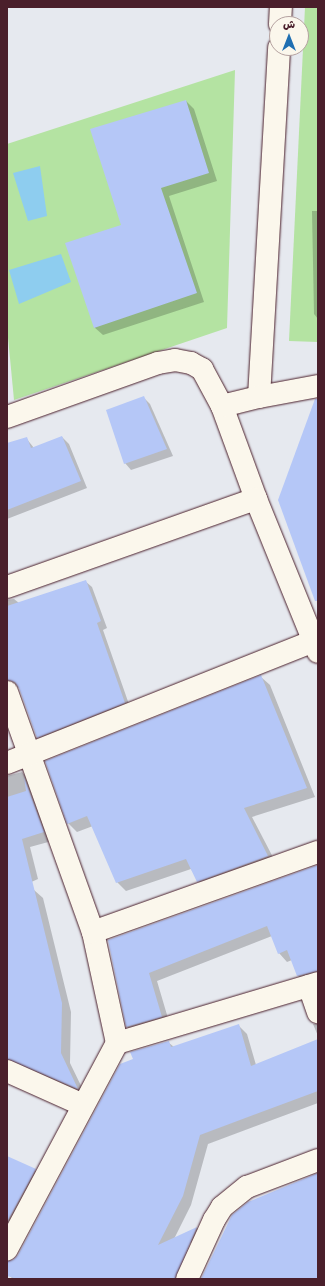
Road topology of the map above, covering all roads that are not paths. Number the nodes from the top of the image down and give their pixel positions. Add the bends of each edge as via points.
1 (279, 56) edge
2 (318, 386) edge
3 (259, 397) junction
4 (222, 406) junction
5 (7, 417) edge
6 (256, 499) junction
7 (7, 587) edge
8 (316, 646) edge
9 (7, 692) edge
10 (29, 754) junction
11 (7, 763) edge
12 (318, 852) edge
13 (93, 932) junction
14 (313, 985) edge
15 (318, 1012) edge
16 (117, 1043) junction
17 (7, 1070) edge
18 (83, 1104) junction
19 (318, 1160) edge
20 (7, 1248) edge
21 (187, 1279) edge

1 - 3 street
2 - 3 street
3 - 4 street
4 - 5 street via 202,369 191,363 175,360 158,363
4 - 6 street
6 - 7 street
6 - 8 street
8 - 10 street
9 - 10 street
10 - 11 street
10 - 13 street
12 - 13 street
13 - 16 street
14 - 15 street
14 - 16 street
16 - 18 street
17 - 18 street
18 - 20 street
19 - 21 street via 247,1187 222,1207

